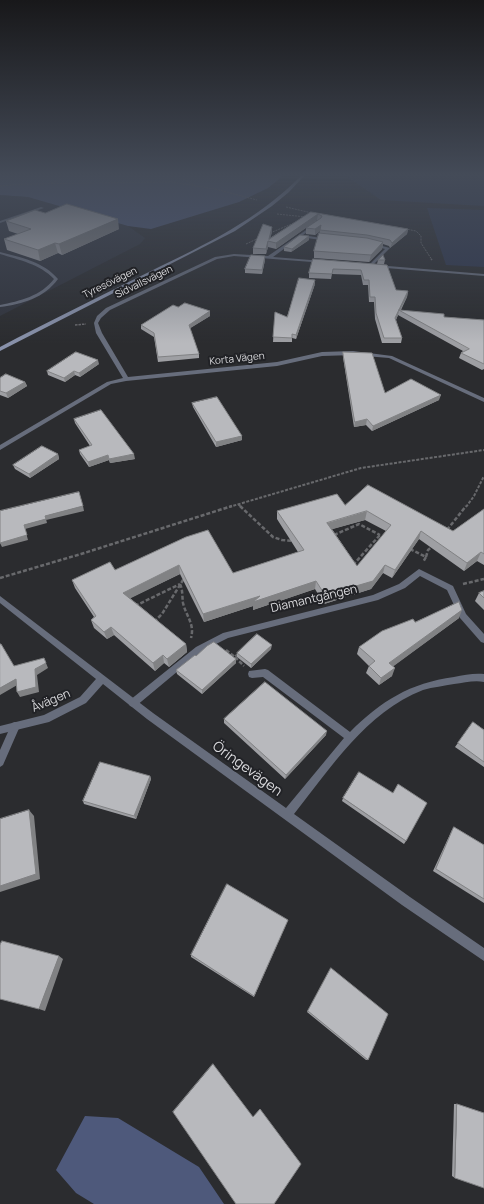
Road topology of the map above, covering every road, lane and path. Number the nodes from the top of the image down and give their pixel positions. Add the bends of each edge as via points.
1 (233, 231) edge
2 (274, 231) edge
3 (306, 231) edge
4 (416, 231) edge
5 (267, 234) edge
6 (299, 236) junction
7 (260, 237) edge
8 (333, 240) edge
9 (368, 243) edge
10 (0, 253) edge
11 (229, 256) junction
12 (268, 258) junction
13 (330, 263) edge
14 (364, 265) edge
15 (371, 266) junction
16 (441, 271) junction
17 (484, 274) edge
18 (0, 306) edge
19 (0, 349) edge
20 (126, 379) junction
21 (484, 400) edge
22 (0, 448) edge
23 (484, 450) edge
24 (484, 476) edge
25 (238, 504) junction
26 (444, 533) edge
27 (380, 535) junction
28 (330, 537) edge
29 (386, 538) edge
30 (297, 541) edge
31 (437, 542) edge
32 (406, 547) edge
33 (426, 557) junction
34 (348, 559) edge
35 (352, 566) junction
36 (355, 571) edge
37 (419, 572) junction
38 (182, 573) edge
39 (0, 578) edge
40 (484, 579) edge
41 (180, 584) junction
42 (450, 588) junction
43 (0, 598) edge
44 (136, 606) junction
45 (129, 608) edge
46 (142, 610) edge
47 (154, 622) edge
48 (484, 640) edge
49 (199, 649) junction
50 (252, 674) dead end
51 (484, 678) edge
52 (102, 679) junction
53 (133, 703) junction
54 (15, 726) junction
55 (0, 730) edge
56 (350, 738) junction
57 (0, 762) edge
58 (287, 815) junction
59 (484, 955) edge

1 - 19 main road, Tyresövägen
2 - 5 path
3 - 6 street
4 - 16 path via 421,236 421,243
6 - 8 street
6 - 12 street
7 - 11 path
9 - 15 street via 388,248
10 - 18 street via 42,268 52,273 56,279 51,286 35,296
11 - 12 street, Sidvallsvägen
11 - 20 street, Sidvallsvägen via 204,262 108,309 99,317 96,323 99,333
12 - 13 street, Sidvallsvägen
14 - 15 street
15 - 16 street
16 - 17 street
20 - 21 street, Korta Vägen via 270,365 322,354 353,352 390,357
20 - 22 street, Korta Vägen via 97,389
23 - 25 path via 361,468
24 - 26 path via 474,496
25 - 30 path via 273,537
25 - 39 path
27 - 28 path via 359,524
27 - 29 path
27 - 35 path
31 - 33 path via 428,550
32 - 33 path
33 - 37 path
34 - 35 path
35 - 36 path
37 - 42 street
37 - 49 street, Diamantgången via 402,586 375,598 226,635
38 - 41 path via 183,580
40 - 42 path
41 - 44 path
41 - 47 path via 163,613
41 - 49 path via 183,606 192,627 193,634 189,640
42 - 48 street via 463,616
43 - 52 street, Öringevägen
44 - 45 path
44 - 46 path
49 - 53 street, Diamantgången
50 - 56 street via 265,673
51 - 56 street via 420,687 383,707
52 - 53 street, Öringevägen
52 - 54 street, Åvägen via 83,700 46,719
53 - 58 street, Öringevägen
54 - 55 street, Åvägen
54 - 57 street
56 - 58 street
58 - 59 street, Öringevägen

